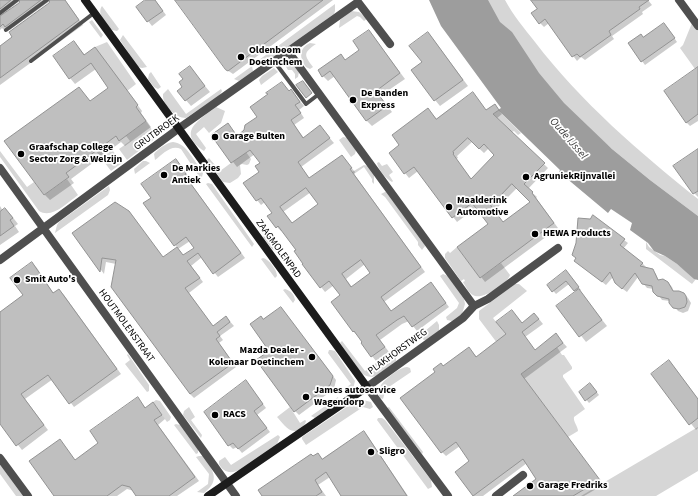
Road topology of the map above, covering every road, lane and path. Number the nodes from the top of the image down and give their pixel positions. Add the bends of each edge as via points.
1 (17, 0) edge
2 (46, 0) edge
3 (85, 0) edge
4 (679, 0) edge
5 (0, 13) edge
6 (94, 13) junction
7 (698, 26) edge
8 (6, 30) dead end
9 (390, 44) dead end
10 (288, 51) junction
11 (31, 61) dead end
12 (274, 61) junction
13 (319, 94) junction
14 (178, 129) junction
15 (0, 168) edge
16 (44, 228) junction
17 (558, 248) dead end
18 (0, 260) edge
19 (474, 306) junction
20 (367, 387) junction
21 (0, 458) edge
22 (523, 475) dead end
23 (227, 483) junction
24 (28, 496) edge
25 (208, 496) edge
26 (236, 496) edge
27 (448, 496) edge
28 (496, 496) edge

1 - 5 lane
2 - 8 lane
3 - 6 street, ZAAGMOLENPAD
4 - 7 street
6 - 11 lane
6 - 14 street, ZAAGMOLENPAD
9 - 10 street, GRUTBROEK via 358,2
10 - 12 street, GRUTBROEK
10 - 13 street
12 - 13 lane via 306,104
12 - 14 street, GRUTBROEK
13 - 19 street
14 - 16 street, GRUTBROEK
14 - 20 street, ZAAGMOLENPAD
15 - 16 street, HOUTMOLENSTRAAT
16 - 18 street, GRUTBROEK
16 - 23 street, HOUTMOLENSTRAAT
17 - 19 street, PLAKHORSTWEG via 488,299
19 - 20 street, PLAKHORSTWEG via 463,318
20 - 23 street, PLAKHORSTWEG
20 - 27 street, ZAAGMOLENPAD
21 - 24 street
22 - 28 street
23 - 25 street, PLAKHORSTWEG
23 - 26 street, HOUTMOLENSTRAAT

